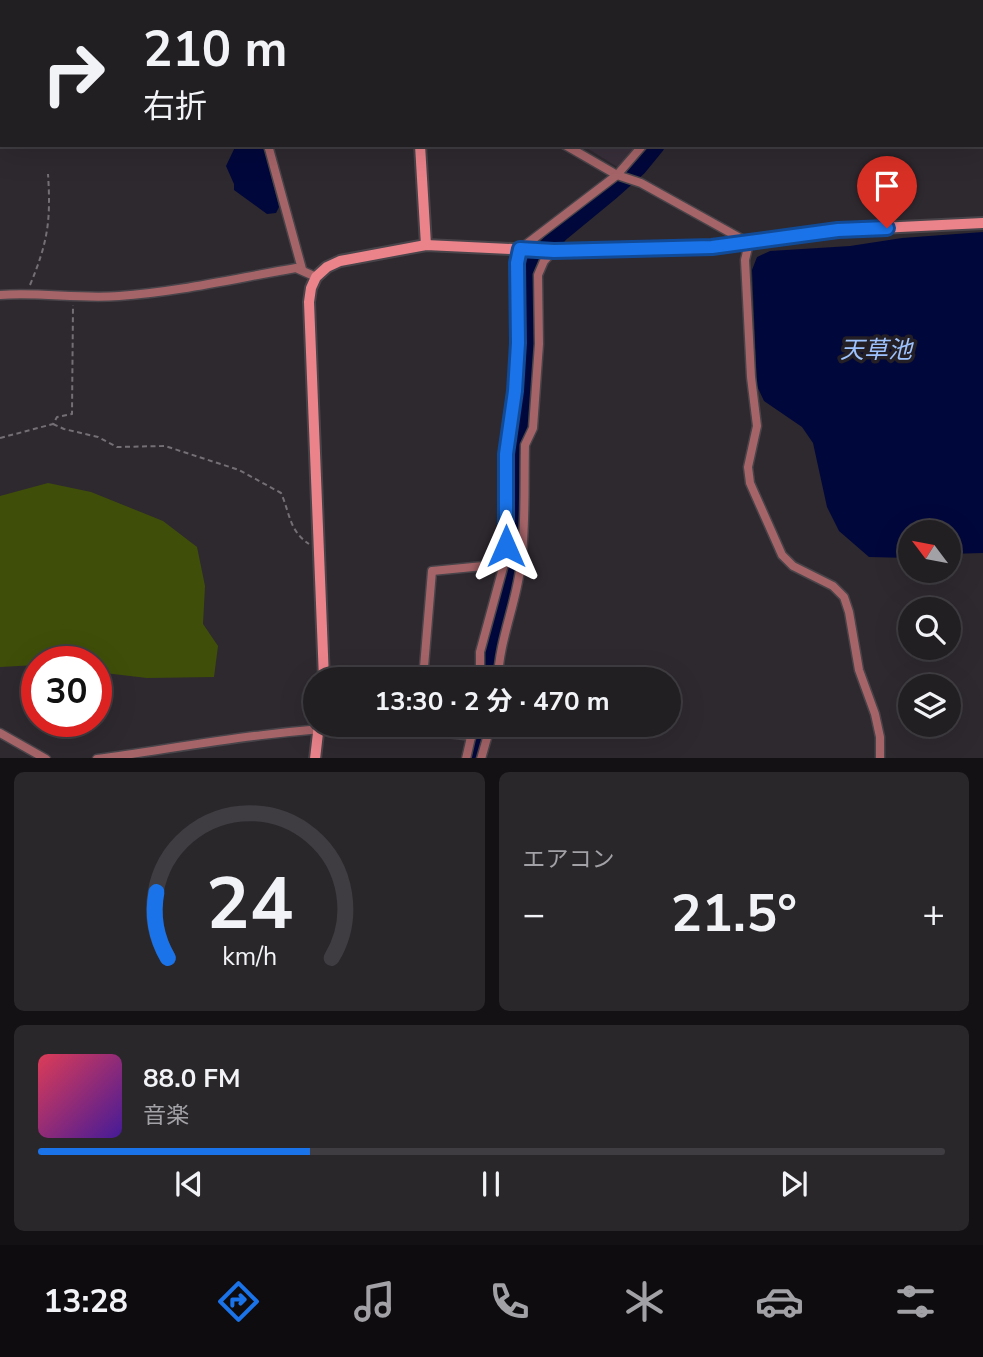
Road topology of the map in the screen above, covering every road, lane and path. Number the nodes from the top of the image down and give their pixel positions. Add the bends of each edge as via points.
1 (269, 147) edge
2 (420, 147) edge
3 (568, 147) edge
4 (641, 147) edge
5 (48, 174) dead end
6 (617, 175) junction
7 (983, 223) edge
8 (749, 243) junction
9 (426, 245) junction
10 (520, 249) junction
11 (554, 251) junction
12 (302, 269) junction
13 (316, 276) junction
14 (30, 293) junction
15 (0, 295) edge
16 (73, 297) junction
17 (53, 424) junction
18 (0, 438) edge
19 (320, 547) junction
20 (504, 564) junction
21 (324, 667) edge
22 (424, 667) edge
23 (480, 667) edge
24 (499, 667) edge
25 (303, 730) edge
26 (0, 733) edge
27 (318, 737) edge
28 (472, 737) edge
29 (487, 737) edge
30 (46, 758) edge
31 (97, 758) edge
32 (315, 758) edge
33 (466, 758) edge
34 (481, 758) edge
35 (880, 758) edge

1 - 12 street
2 - 9 street
3 - 6 street
4 - 6 street
5 - 14 path via 47,234
6 - 8 street via 641,183
6 - 10 street
7 - 8 street via 838,230
8 - 11 street
8 - 35 street via 745,260 757,426 748,467 750,483 782,555 844,597 859,670 875,714
9 - 10 street
9 - 13 street via 340,261
10 - 11 street
10 - 20 street via 517,367 504,490
11 - 24 street via 538,275 539,344 533,428 525,445 522,562
12 - 13 street
12 - 16 street via 163,291
13 - 19 street via 309,302
14 - 15 street
14 - 16 street
16 - 17 path via 73,411 57,417
17 - 18 path
17 - 19 path via 117,447 165,446 239,471 281,493 298,537
19 - 21 street
20 - 22 street via 432,571
20 - 23 street
25 - 31 street
26 - 30 street
27 - 32 street
28 - 33 street
29 - 34 street

